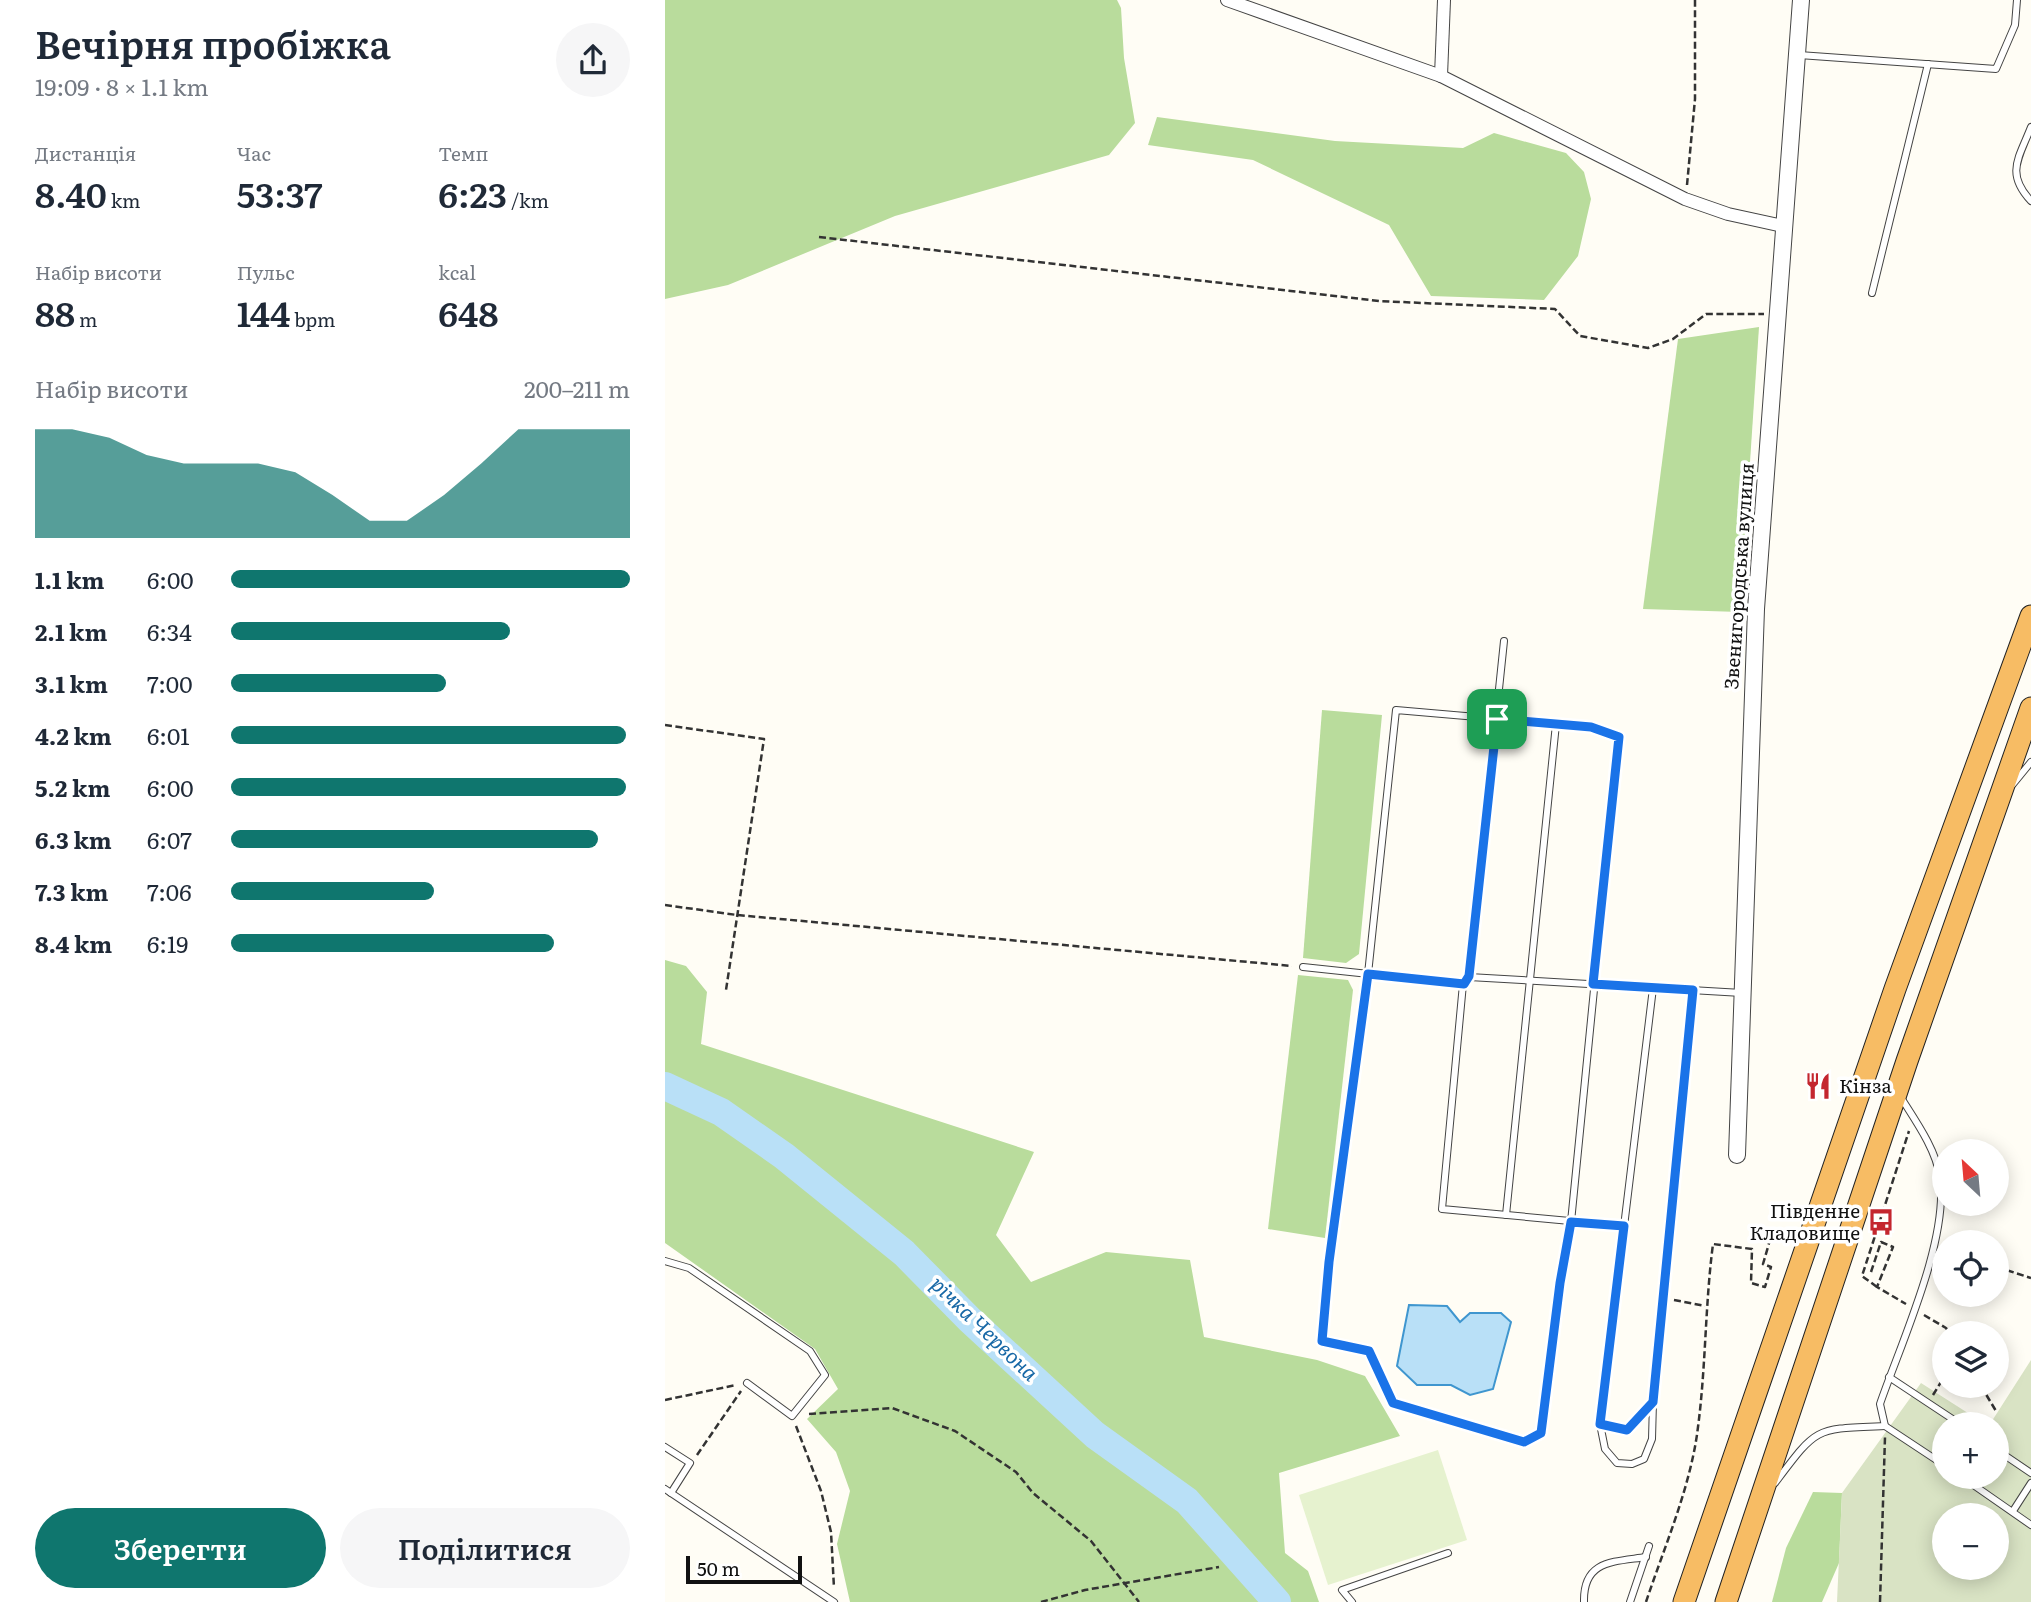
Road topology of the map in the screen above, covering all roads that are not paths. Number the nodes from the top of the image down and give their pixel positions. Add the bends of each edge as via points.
1 (1227, 0) edge
2 (1444, 0) edge
3 (1801, 0) edge
4 (2017, 0) edge
5 (1797, 55) junction
6 (1928, 64) junction
7 (1441, 76) junction
8 (2031, 127) edge
9 (2031, 201) edge
10 (1783, 226) junction
11 (1872, 293) dead end
12 (2031, 616) edge
13 (1504, 641) dead end
14 (2031, 708) edge
15 (1497, 719) junction
16 (1556, 724) junction
17 (2031, 762) edge
18 (1993, 810) junction
19 (1303, 967) road end
20 (1368, 974) junction
21 (1469, 976) junction
22 (1530, 980) junction
23 (1464, 984) junction
24 (1593, 984) junction
25 (1653, 988) junction
26 (1693, 990) junction
27 (1742, 993) junction
28 (1897, 1091) junction
29 (1737, 1155) dead end
30 (1506, 1215) junction
31 (1571, 1222) junction
32 (1624, 1226) junction
33 (665, 1261) edge
34 (1889, 1377) junction
35 (747, 1382) road end
36 (1653, 1402) junction
37 (1942, 1412) edge
38 (1600, 1424) junction
39 (1885, 1426) junction
40 (665, 1447) edge
41 (1932, 1457) edge
42 (2009, 1458) edge
43 (2031, 1473) edge
44 (2031, 1483) edge
45 (1980, 1489) edge
46 (668, 1491) edge
47 (1759, 1504) junction
48 (2013, 1511) junction
49 (2031, 1525) edge
50 (1649, 1546) dead end
51 (1448, 1553) dead end
52 (1646, 1557) junction
53 (834, 1602) edge
54 (1352, 1602) edge
55 (1584, 1602) edge
56 (1630, 1602) edge
57 (1684, 1602) edge
58 (1726, 1602) edge

1 - 7 street
2 - 7 street
3 - 5 street, Звенигородська вулиця
4 - 6 lane via 2015,25 1996,69
5 - 6 lane
5 - 10 street, Звенигородська вулиця
6 - 11 lane
7 - 10 street via 1685,199
8 - 9 lane via 2015,170 2018,187
10 - 27 street, Звенигородська вулиця via 1756,609
12 - 57 highway via 1895,989
13 - 15 lane
14 - 18 highway
15 - 16 lane
15 - 20 lane via 1397,710
15 - 21 lane
16 - 22 lane
16 - 24 lane via 1591,727 1619,737
17 - 18 lane
18 - 28 highway
19 - 20 lane
20 - 23 lane
20 - 31 lane via 1322,1341 1369,1351 1393,1403 1524,1442 1541,1433
21 - 22 lane
21 - 23 lane
22 - 24 lane
22 - 30 lane
23 - 30 lane via 1442,1209
24 - 25 lane
24 - 31 lane
25 - 26 lane
25 - 32 lane
26 - 27 lane
26 - 36 lane
27 - 29 street, Звенигородська вулиця
28 - 34 lane via 1935,1159 1940,1179 1935,1250
28 - 47 highway
30 - 31 lane
31 - 32 lane
32 - 38 lane
33 - 35 lane via 689,1268 816,1357 825,1375 792,1416
34 - 37 lane
34 - 39 lane via 1880,1404
36 - 38 lane via 1627,1430
36 - 38 lane via 1652,1439 1644,1459 1632,1464 1617,1463 1605,1449
39 - 41 lane
39 - 47 lane via 1819,1432
40 - 46 lane via 691,1464
42 - 43 lane
44 - 48 lane
45 - 48 lane
46 - 53 lane
47 - 58 highway
48 - 49 lane
50 - 52 lane
51 - 54 lane via 1342,1590
52 - 55 lane via 1595,1568 1587,1576
52 - 56 lane

